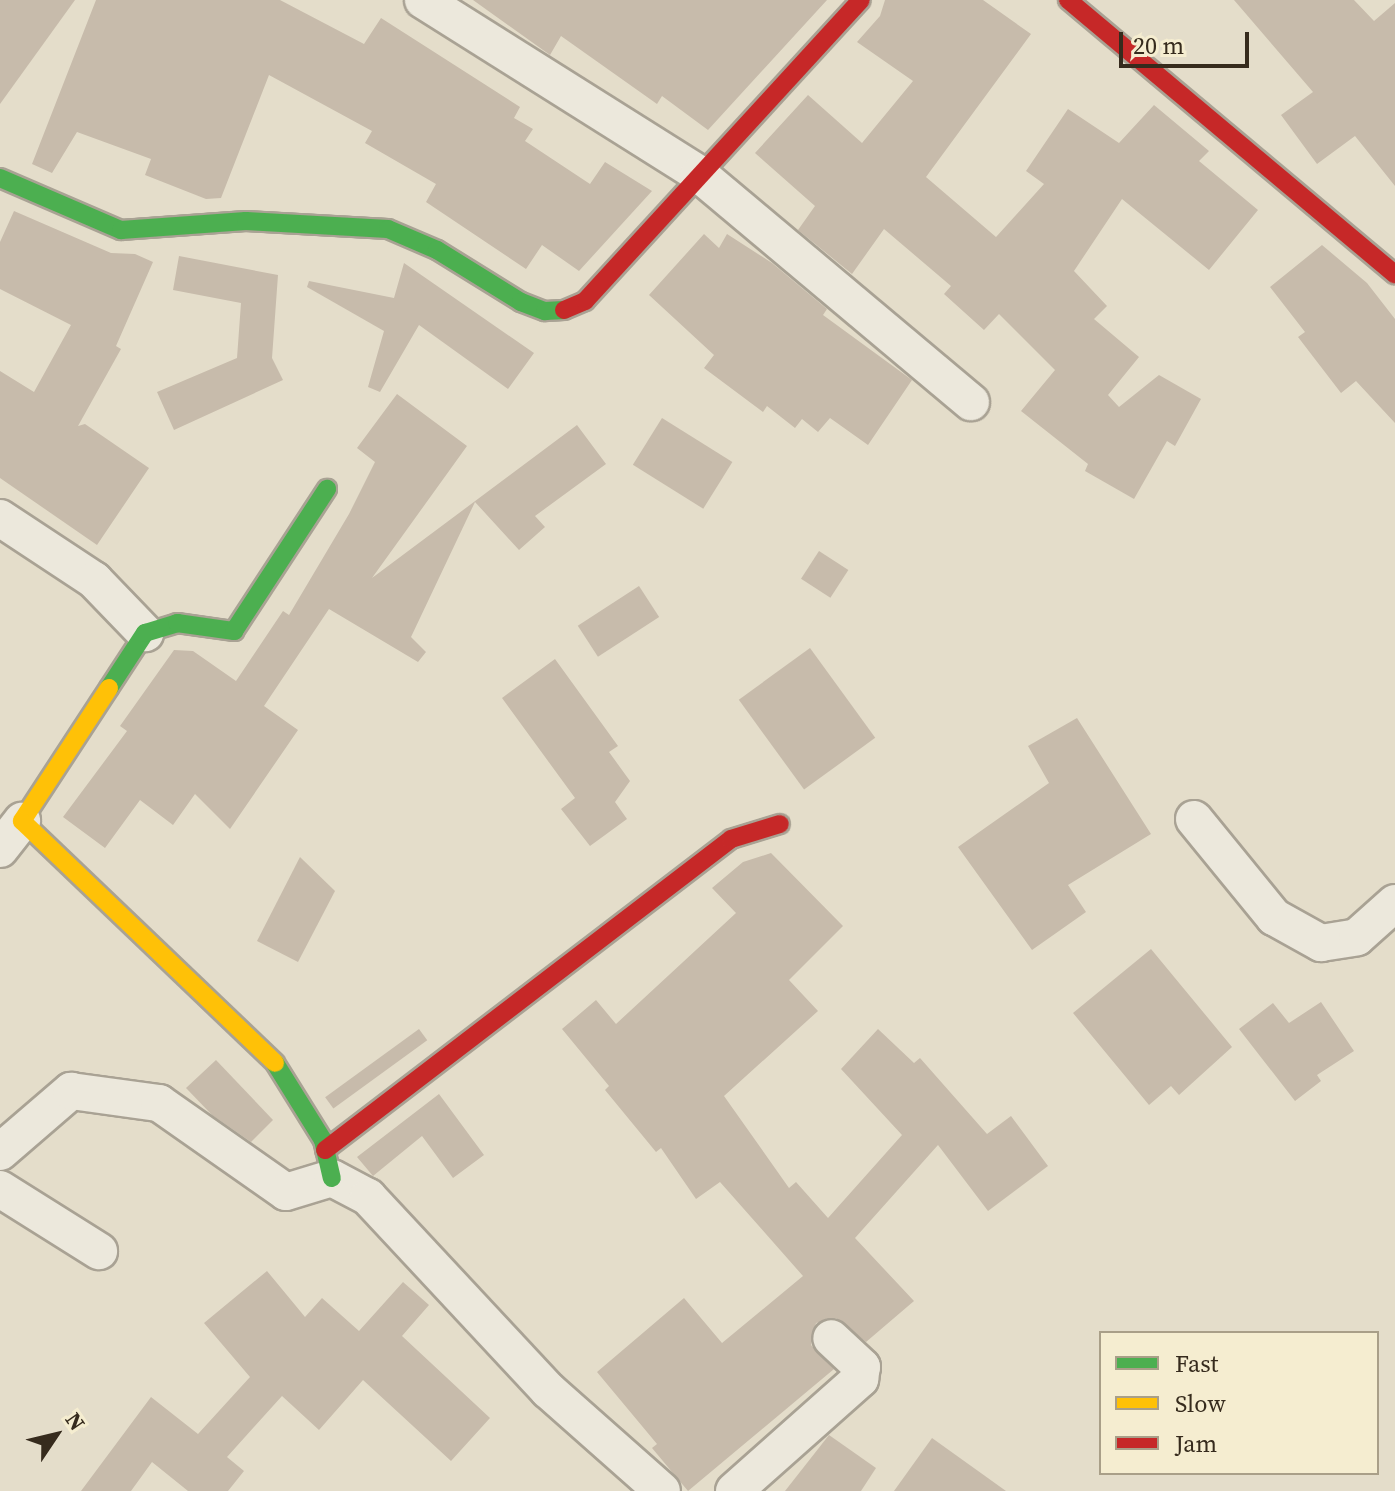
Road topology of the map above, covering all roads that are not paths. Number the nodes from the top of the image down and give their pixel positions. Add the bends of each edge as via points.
1 (423, 0) edge
2 (861, 0) edge
3 (1068, 0) edge
4 (699, 174) junction
5 (0, 178) edge
6 (1395, 274) edge
7 (971, 402) dead end
8 (327, 489) dead end
9 (0, 518) edge
10 (145, 633) junction
11 (1194, 819) dead end
12 (22, 821) junction
13 (780, 824) dead end
14 (0, 849) edge
15 (1395, 903) edge
16 (0, 1152) edge
17 (328, 1164) junction
18 (0, 1189) edge
19 (99, 1251) dead end
20 (831, 1338) dead end
21 (662, 1491) edge
22 (734, 1491) edge

1 - 4 street
2 - 4 street
3 - 6 street
4 - 5 street via 585,301 545,311 388,229 246,221 121,230
4 - 7 street
8 - 10 street via 234,631 177,623
9 - 10 street via 94,580
10 - 12 street
11 - 15 street via 1274,917 1321,943 1357,937
12 - 14 street
12 - 17 street via 267,1051
13 - 17 street via 731,839
16 - 17 street via 71,1091 159,1103 286,1192
17 - 21 street via 368,1197 548,1390
18 - 19 street
20 - 22 street via 862,1367 860,1379

